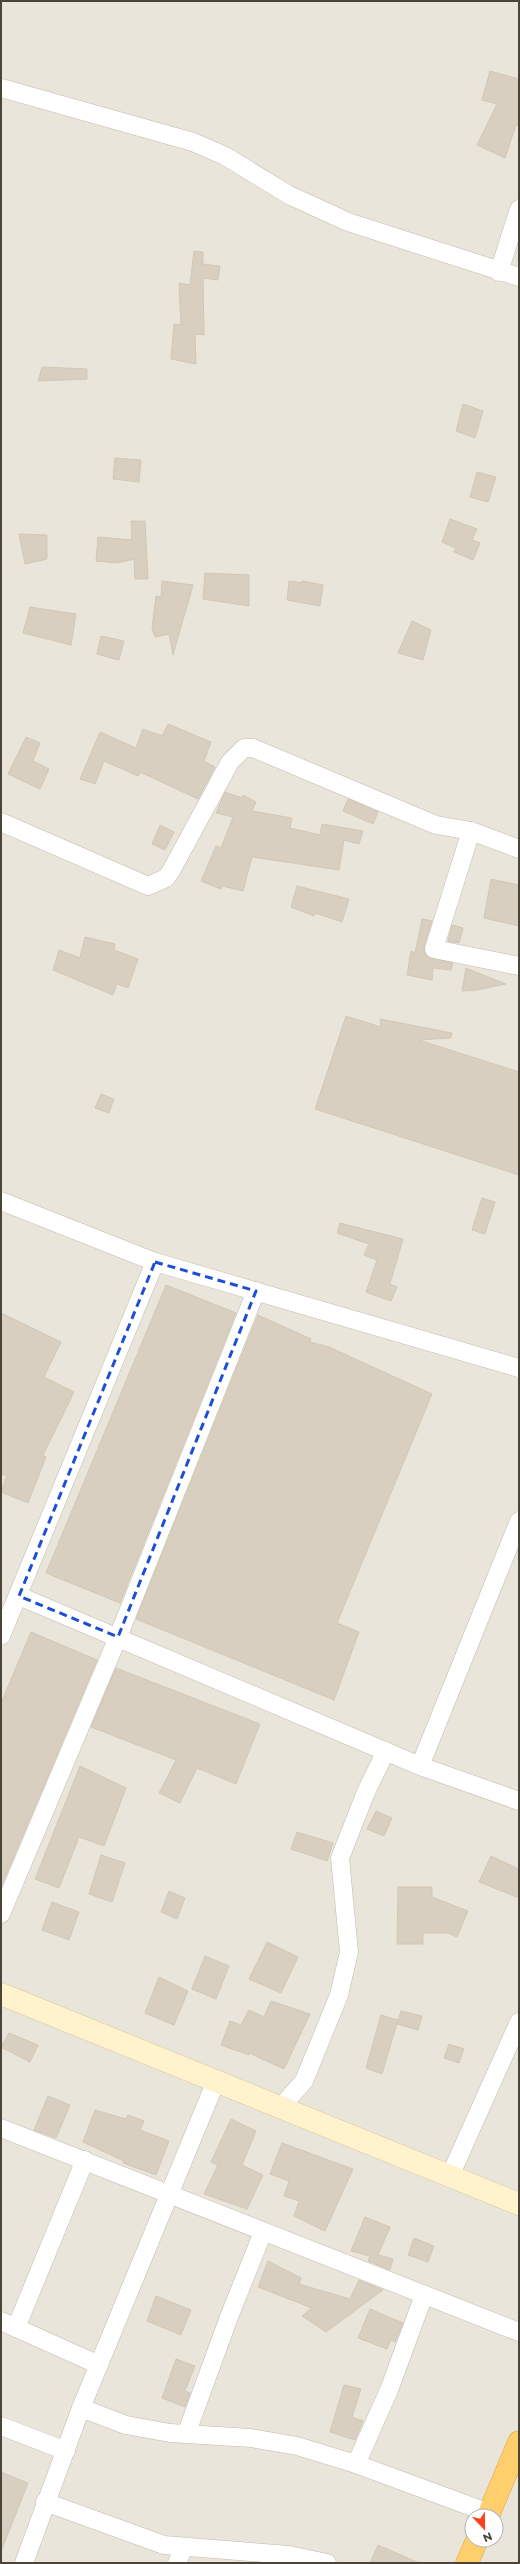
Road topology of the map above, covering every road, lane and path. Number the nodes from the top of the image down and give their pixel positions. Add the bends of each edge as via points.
1 (1, 88) edge
2 (519, 209) edge
3 (499, 272) junction
4 (519, 277) edge
5 (1, 822) edge
6 (471, 831) junction
7 (519, 849) edge
8 (519, 966) edge
9 (1, 1201) edge
10 (155, 1262) junction
11 (256, 1291) junction
12 (519, 1368) edge
13 (519, 1521) edge
14 (513, 1552) edge
15 (19, 1596) junction
16 (5, 1618) edge
17 (1, 1636) edge
18 (118, 1637) junction
19 (386, 1751) junction
20 (420, 1766) junction
21 (519, 1801) edge
22 (1, 1914) edge
23 (1, 1994) edge
24 (519, 2022) edge
25 (216, 2081) junction
26 (281, 2107) junction
27 (1, 2128) edge
28 (85, 2160) junction
29 (450, 2176) junction
30 (170, 2194) junction
31 (519, 2204) edge
32 (263, 2232) junction
33 (424, 2295) junction
34 (9, 2324) edge
35 (519, 2332) edge
36 (99, 2365) junction
37 (81, 2408) junction
38 (1, 2426) edge
39 (187, 2432) junction
40 (519, 2442) edge
41 (66, 2451) junction
42 (356, 2464) junction
43 (46, 2502) junction
44 (470, 2508) edge
45 (491, 2508) edge
46 (474, 2548) edge
47 (180, 2555) edge
48 (24, 2563) edge
49 (327, 2563) edge
50 (467, 2563) edge

1 - 3 street via 193,142 225,156 288,195 348,222
2 - 3 street
3 - 4 street
5 - 6 street via 148,886 166,878 171,871 230,762 244,748 253,748 436,825
6 - 7 street
6 - 8 street via 434,949
9 - 10 street
10 - 11 street
10 - 15 street
11 - 12 street
11 - 18 street
13 - 14 street
14 - 20 street
15 - 16 street
15 - 18 street
16 - 17 street
18 - 19 street
18 - 22 street
19 - 20 street
19 - 26 street via 366,1792 340,1858 349,1952 340,1995 304,2081
20 - 21 street
23 - 25 street
24 - 29 street
25 - 26 street
25 - 30 street
26 - 29 street
27 - 28 street
28 - 30 street
28 - 34 street
29 - 31 street
30 - 32 street
30 - 36 street
32 - 33 street
32 - 39 street
33 - 35 street
33 - 42 street via 389,2390
34 - 36 street
36 - 37 street
37 - 39 street via 126,2424 170,2433
37 - 41 street
38 - 41 street
39 - 42 street via 297,2446
40 - 45 highway
41 - 43 street
42 - 44 street
43 - 47 street via 158,2543
43 - 48 street
46 - 50 highway
47 - 49 street via 289,2554

